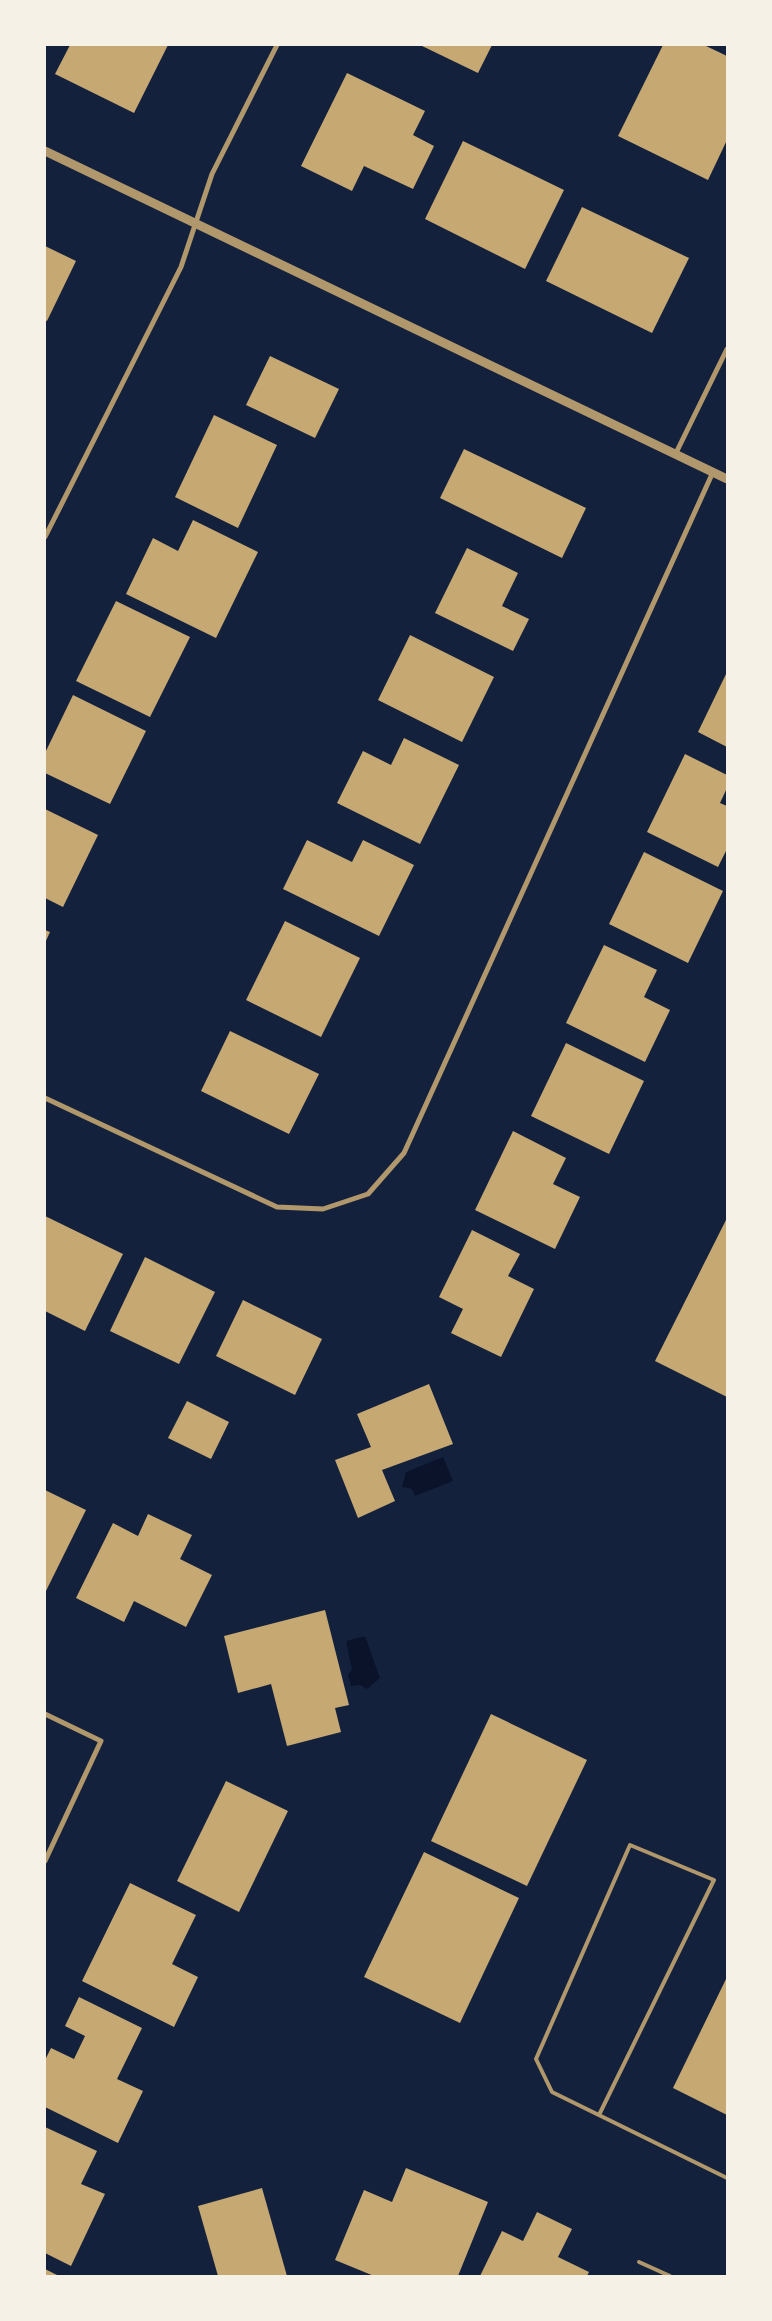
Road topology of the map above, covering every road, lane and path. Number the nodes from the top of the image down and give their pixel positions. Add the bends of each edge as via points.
1 (277, 45) edge
2 (45, 151) edge
3 (197, 224) junction
4 (727, 349) edge
5 (675, 454) junction
6 (713, 472) junction
7 (727, 479) edge
8 (45, 538) edge
9 (45, 1098) edge
10 (45, 1714) edge
11 (45, 1860) edge
12 (599, 2115) junction
13 (727, 2178) edge
14 (640, 2262) dead end
15 (670, 2276) edge

1 - 3 street via 212,174
2 - 3 street
3 - 5 street
3 - 8 street via 181,267
4 - 5 street
5 - 6 street
6 - 7 street
6 - 9 street via 404,1153 368,1194 323,1209 276,1208
10 - 11 street via 101,1741
12 - 12 lane via 552,2092 536,2059 630,1845 714,1880
12 - 13 lane
14 - 15 lane

